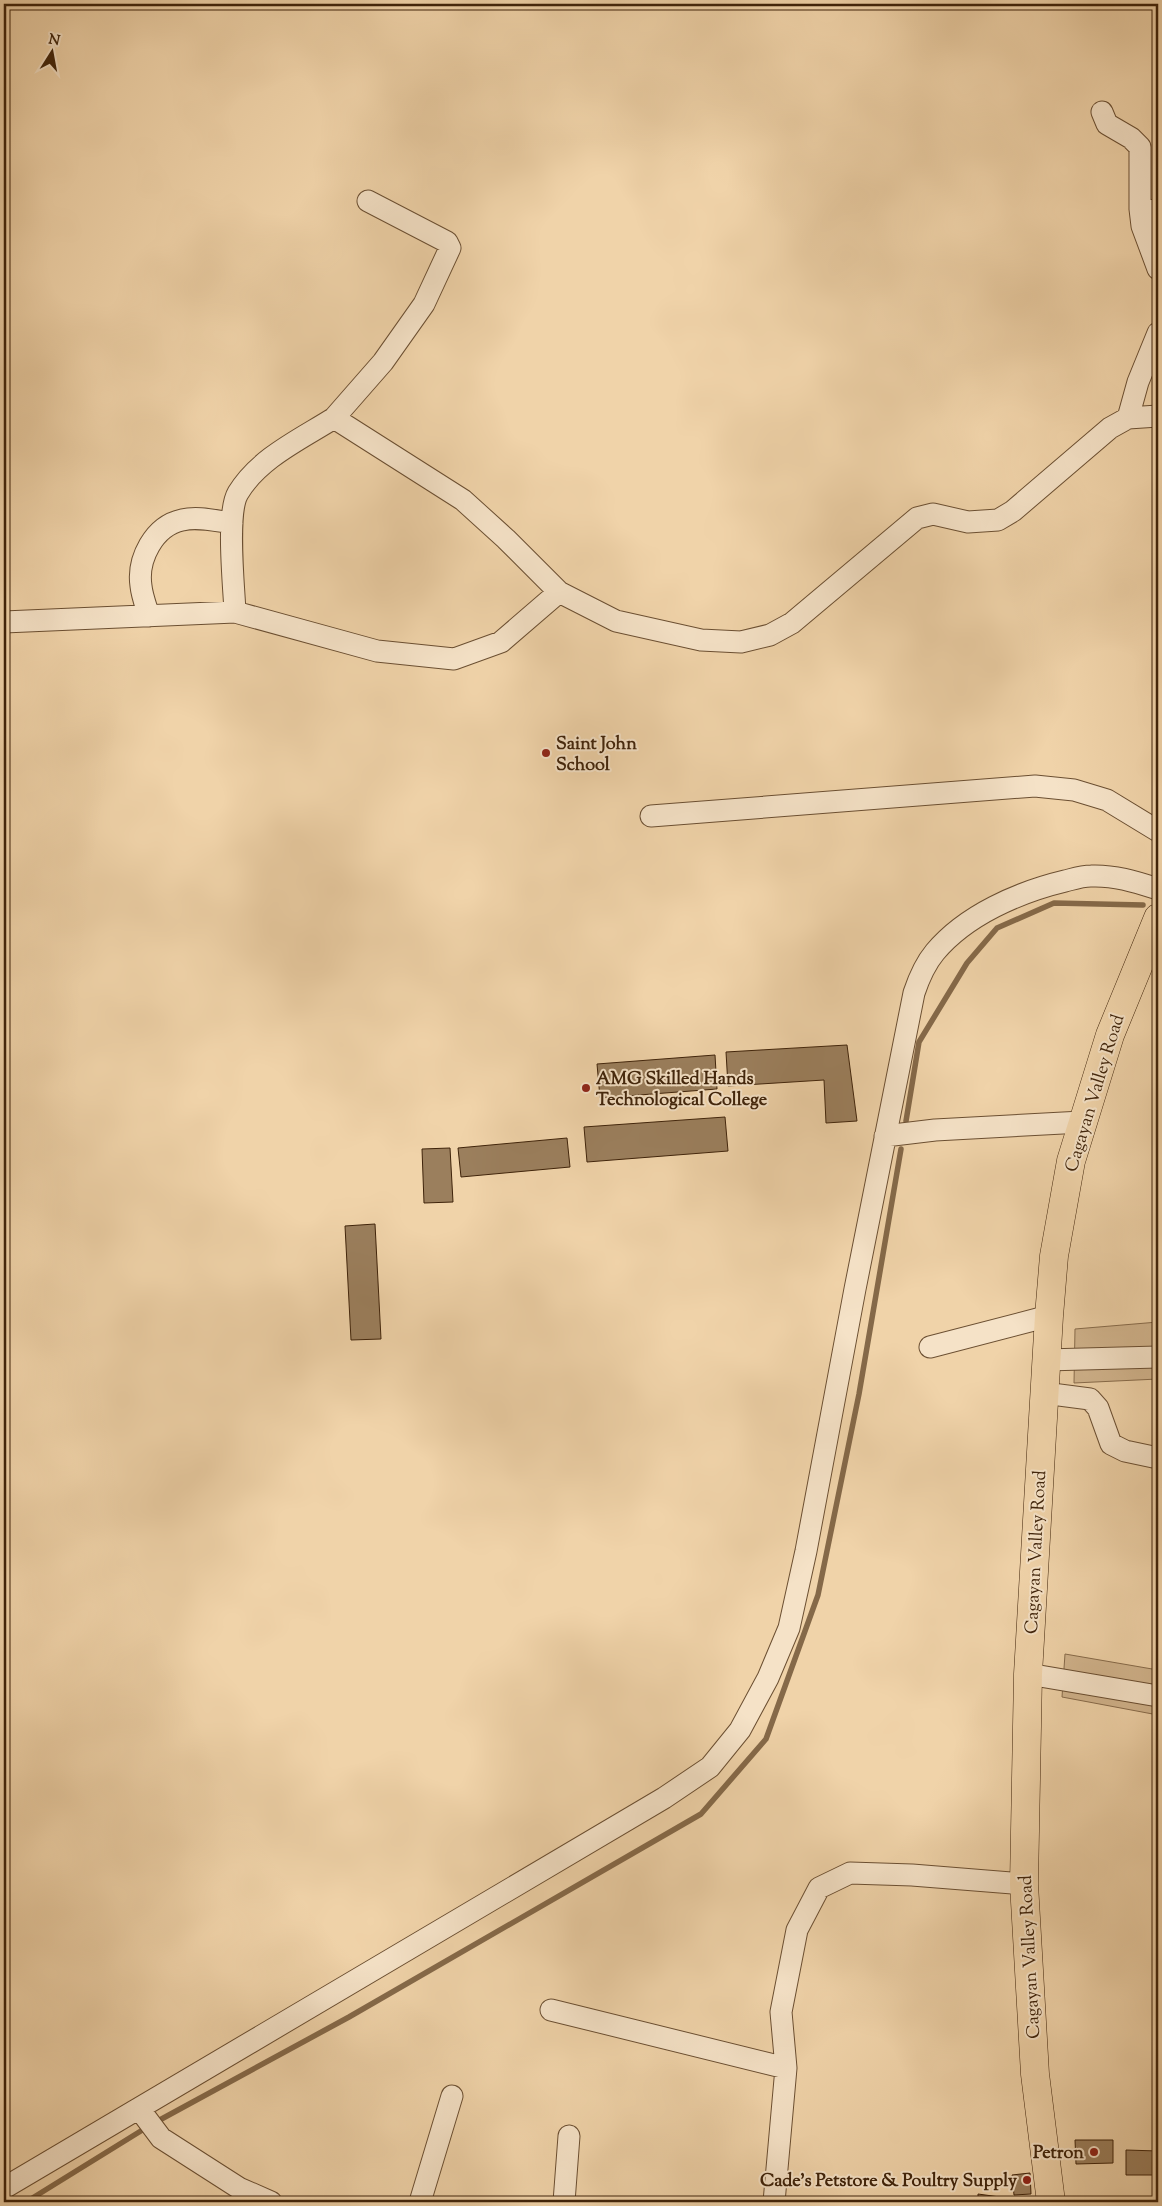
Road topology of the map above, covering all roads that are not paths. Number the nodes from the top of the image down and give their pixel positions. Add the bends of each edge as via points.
1 (1102, 112) dead end
2 (368, 201) dead end
3 (1149, 210) edge
4 (1158, 269) edge
5 (1158, 333) edge
6 (1158, 416) edge
7 (334, 418) junction
8 (1128, 418) junction
9 (232, 523) junction
10 (559, 592) junction
11 (235, 612) junction
12 (149, 616) junction
13 (4, 622) edge
14 (651, 816) dead end
15 (1158, 831) edge
16 (1158, 889) edge
17 (1158, 918) edge
18 (1082, 1122) junction
19 (885, 1136) junction
20 (1049, 1316) junction
21 (930, 1347) dead end
22 (1158, 1357) edge
23 (1046, 1360) junction
24 (1044, 1393) junction
25 (1158, 1458) edge
26 (1028, 1674) junction
27 (1158, 1696) edge
28 (1024, 1884) junction
29 (551, 2010) dead end
30 (786, 2068) junction
31 (452, 2096) dead end
32 (140, 2110) junction
33 (569, 2136) dead end
34 (4, 2188) edge
35 (271, 2202) edge
36 (420, 2202) edge
37 (564, 2202) edge
38 (774, 2202) edge
39 (1051, 2202) edge

1 - 3 street via 1108,124 1132,138 1140,147
2 - 7 street via 447,242 450,248 424,304 384,362
3 - 4 street via 1142,226
5 - 8 street via 1138,382
6 - 8 street
7 - 9 street via 254,472 236,495
7 - 10 street via 463,500
8 - 10 street via 1110,428 1013,511 998,520 968,522 933,514 917,518 792,623 770,635 742,642 701,640 616,621
9 - 11 street
9 - 12 street via 182,520 167,526 152,541 141,569 141,586
10 - 11 street via 501,642 454,659 376,651
11 - 12 street
12 - 13 street
14 - 15 street via 1035,786 1074,790 1107,800
16 - 19 street via 1115,876 1088,875 1017,895 983,913 952,937 921,973 914,992
17 - 18 highway, Cagayan Valley Road via 1110,1035
18 - 19 street via 934,1130
18 - 20 highway, Cagayan Valley Road via 1071,1161 1054,1256
19 - 32 street via 789,1628 768,1678 740,1730 710,1767 664,1798
20 - 21 street
20 - 23 highway, Cagayan Valley Road
22 - 23 street
23 - 24 highway, Cagayan Valley Road
24 - 25 street via 1090,1399 1098,1408 1111,1444 1125,1451
24 - 26 highway, Cagayan Valley Road
26 - 27 street
26 - 28 highway, Cagayan Valley Road
28 - 30 street via 850,1873 820,1888 797,1930 781,2012
28 - 39 highway, Cagayan Valley Road via 1035,2074
29 - 30 street
30 - 38 street
31 - 36 street
32 - 34 street
32 - 35 street via 161,2138 239,2188
33 - 37 street

